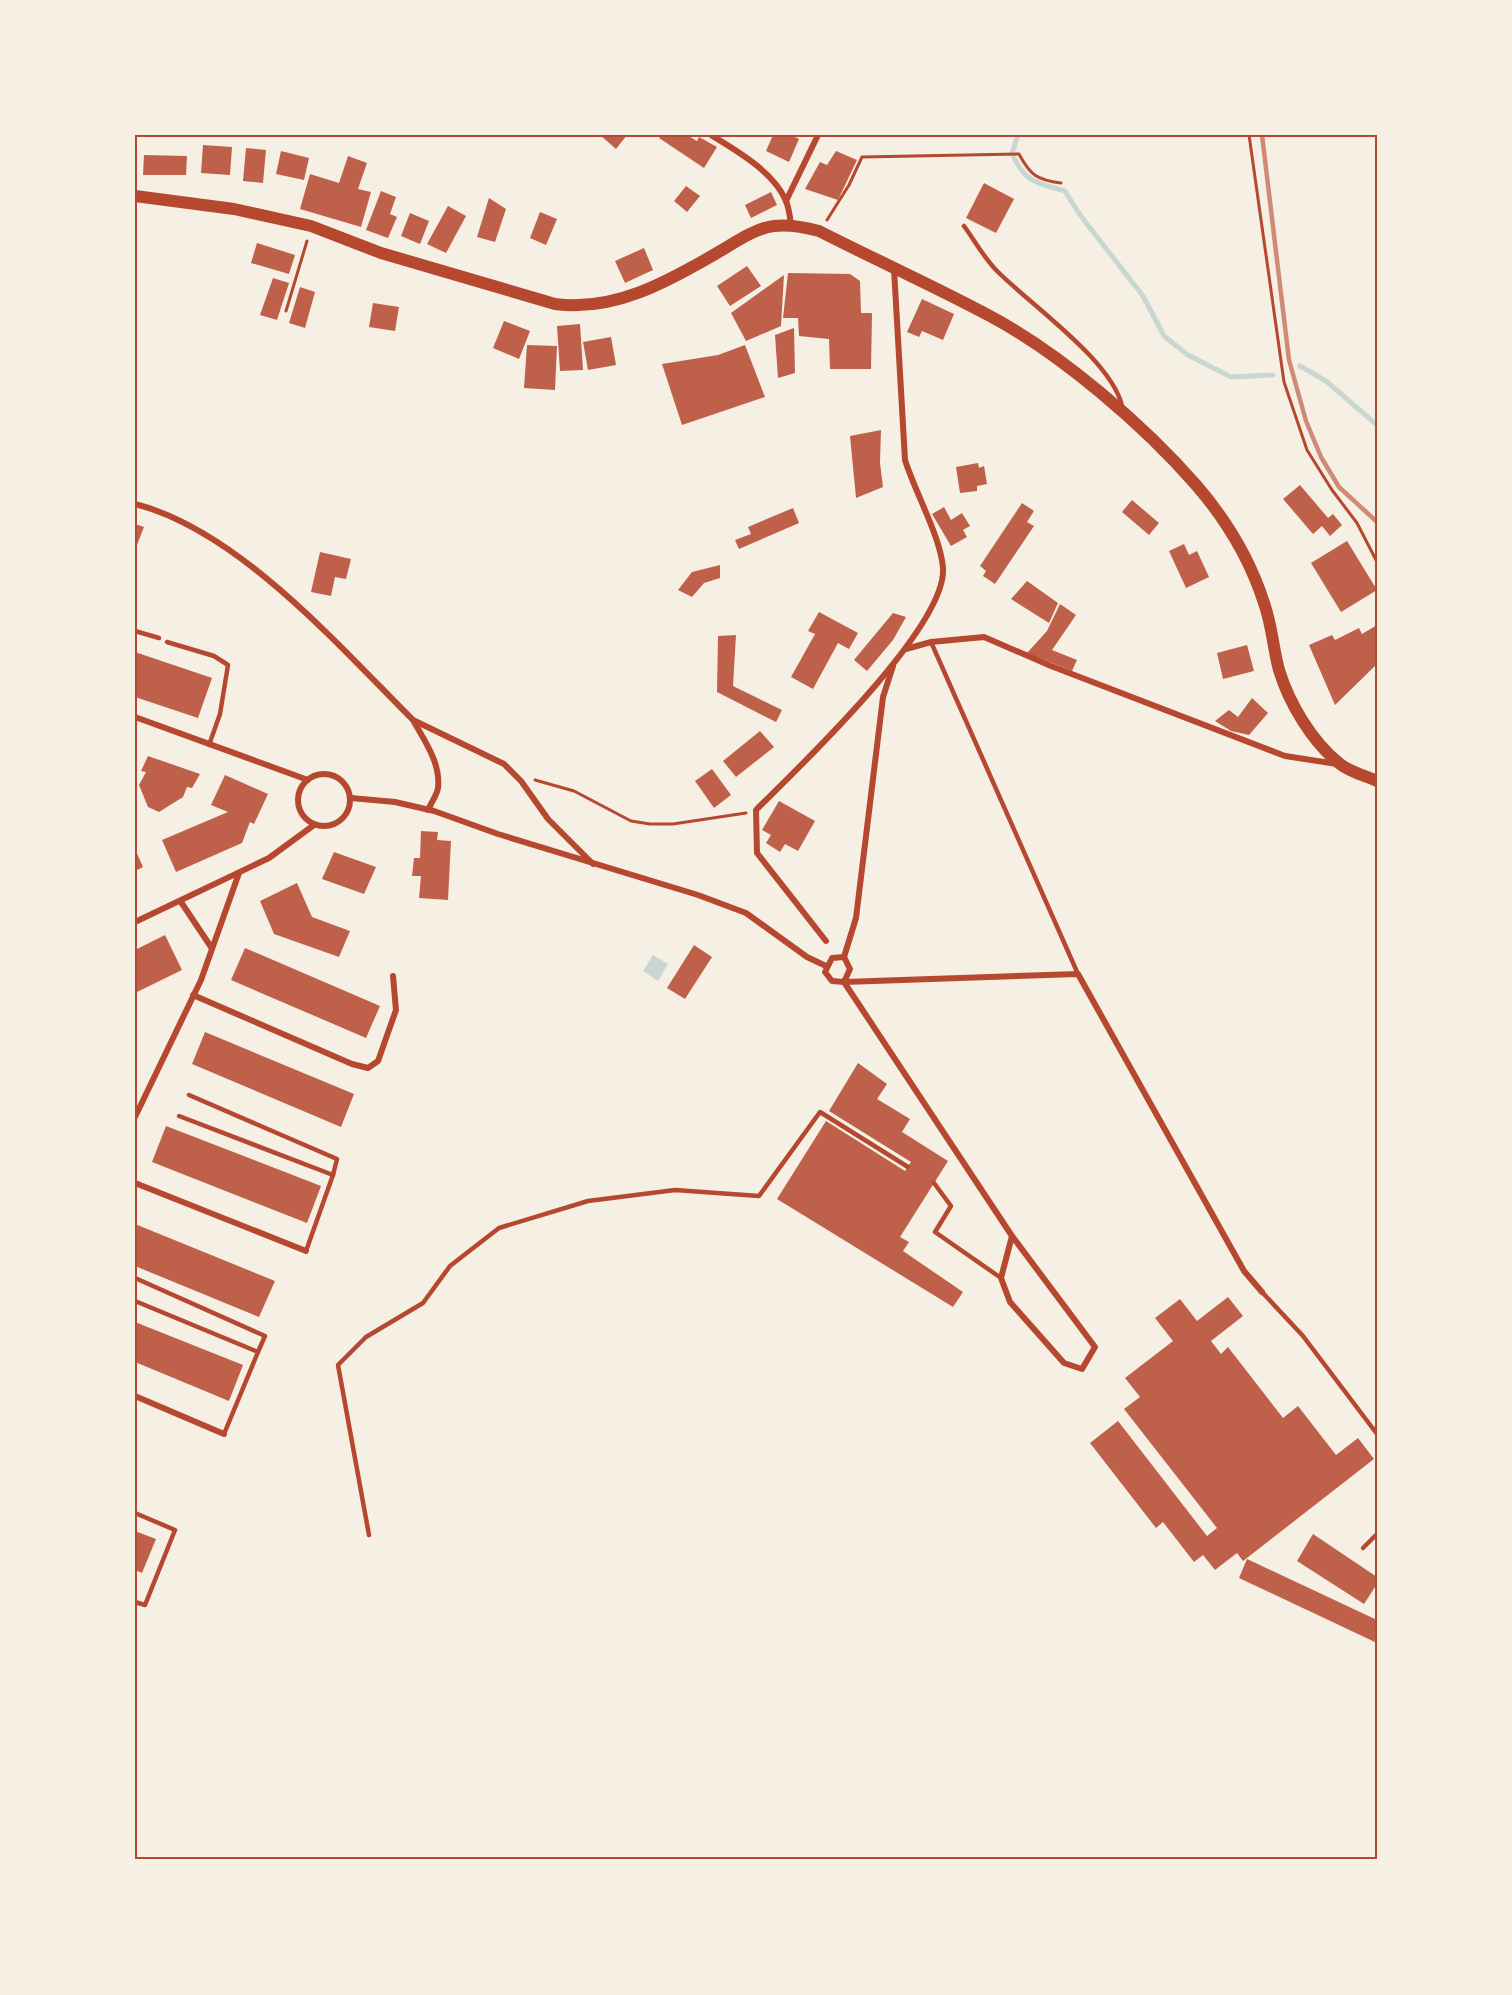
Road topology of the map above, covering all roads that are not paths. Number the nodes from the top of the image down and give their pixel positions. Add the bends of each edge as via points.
1 (711, 135) edge
2 (818, 135) edge
3 (135, 196) edge
4 (786, 201) junction
5 (791, 225) junction
6 (964, 226) dead end
7 (894, 269) junction
8 (1124, 415) junction
9 (135, 504) edge
10 (135, 631) edge
11 (159, 638) dead end
12 (167, 642) dead end
13 (931, 642) junction
14 (906, 649) junction
15 (894, 662) junction
16 (135, 717) edge
17 (412, 720) junction
18 (209, 745) junction
19 (1340, 764) junction
20 (308, 780) junction
21 (1377, 781) edge
22 (351, 798) junction
23 (428, 810) junction
24 (314, 825) junction
25 (593, 864) junction
26 (239, 873) junction
27 (181, 902) junction
28 (135, 922) edge
29 (826, 941) dead end
30 (211, 947) junction
31 (844, 957) junction
32 (826, 966) junction
33 (1078, 974) junction
34 (393, 976) dead end
35 (844, 982) junction
36 (193, 995) junction
37 (189, 1095) dead end
38 (180, 1116) dead end
39 (135, 1117) edge
40 (908, 1167) dead end
41 (333, 1175) junction
42 (135, 1183) edge
43 (934, 1183) dead end
44 (1012, 1236) junction
45 (306, 1251) joint
46 (135, 1278) edge
47 (1001, 1278) junction
48 (1262, 1292) joint
49 (135, 1301) edge
50 (258, 1352) junction
51 (135, 1396) edge
52 (224, 1434) joint
53 (1377, 1434) edge
54 (135, 1513) edge
55 (1377, 1534) edge
56 (369, 1535) dead end
57 (1363, 1548) dead end
58 (135, 1602) edge

1 - 4 street via 768,177
2 - 4 street
3 - 5 main road via 234,209 311,226 381,253 577,307 621,299 668,281 739,240 772,226
4 - 5 street
5 - 7 main road via 819,231
6 - 8 lane via 995,269 1097,363 1119,392
7 - 8 main road via 992,317 1050,356
7 - 14 street via 905,460 939,547 943,569 939,591
8 - 19 main road via 1175,462 1231,529 1265,604 1287,694 1309,730
9 - 17 street via 159,510 222,545 263,575
10 - 11 lane
12 - 18 lane via 214,656 228,665 220,714
13 - 14 street
13 - 19 street via 984,637 1285,756
13 - 33 lane
14 - 15 street
15 - 29 street via 842,723 756,810 757,853
15 - 31 street via 884,697 856,918
16 - 18 street
17 - 23 street via 428,746 436,770 438,789
17 - 25 street via 504,765 521,781 548,819
18 - 20 street
19 - 21 main road
20 - 22 street via 316,775 335,776 343,781
20 - 24 street via 298,795 298,804 301,813
22 - 23 street
22 - 24 street via 340,822 332,826
23 - 25 street
24 - 26 street via 269,858
25 - 32 street via 746,913
26 - 27 street
26 - 30 street
27 - 28 street
27 - 30 street
30 - 36 street
31 - 32 street via 832,958
31 - 35 street via 850,969
32 - 35 street via 825,972 832,981
33 - 35 street
33 - 48 street via 1244,1271
34 - 36 street via 396,1010 378,1061 368,1068
35 - 44 street
36 - 39 street
37 - 41 lane via 337,1159
38 - 41 lane
40 - 56 lane via 820,1112 759,1196 675,1190 588,1201 499,1228 450,1266 423,1302 366,1337 338,1365
41 - 45 lane
42 - 45 street
43 - 47 lane via 951,1206 935,1232
44 - 47 street
44 - 47 street via 1095,1347 1082,1369 1064,1363 1010,1302
46 - 50 lane via 265,1336
48 - 53 lane via 1303,1336
49 - 50 lane
50 - 52 lane
51 - 52 street
54 - 58 lane via 175,1530 145,1605
55 - 57 lane

